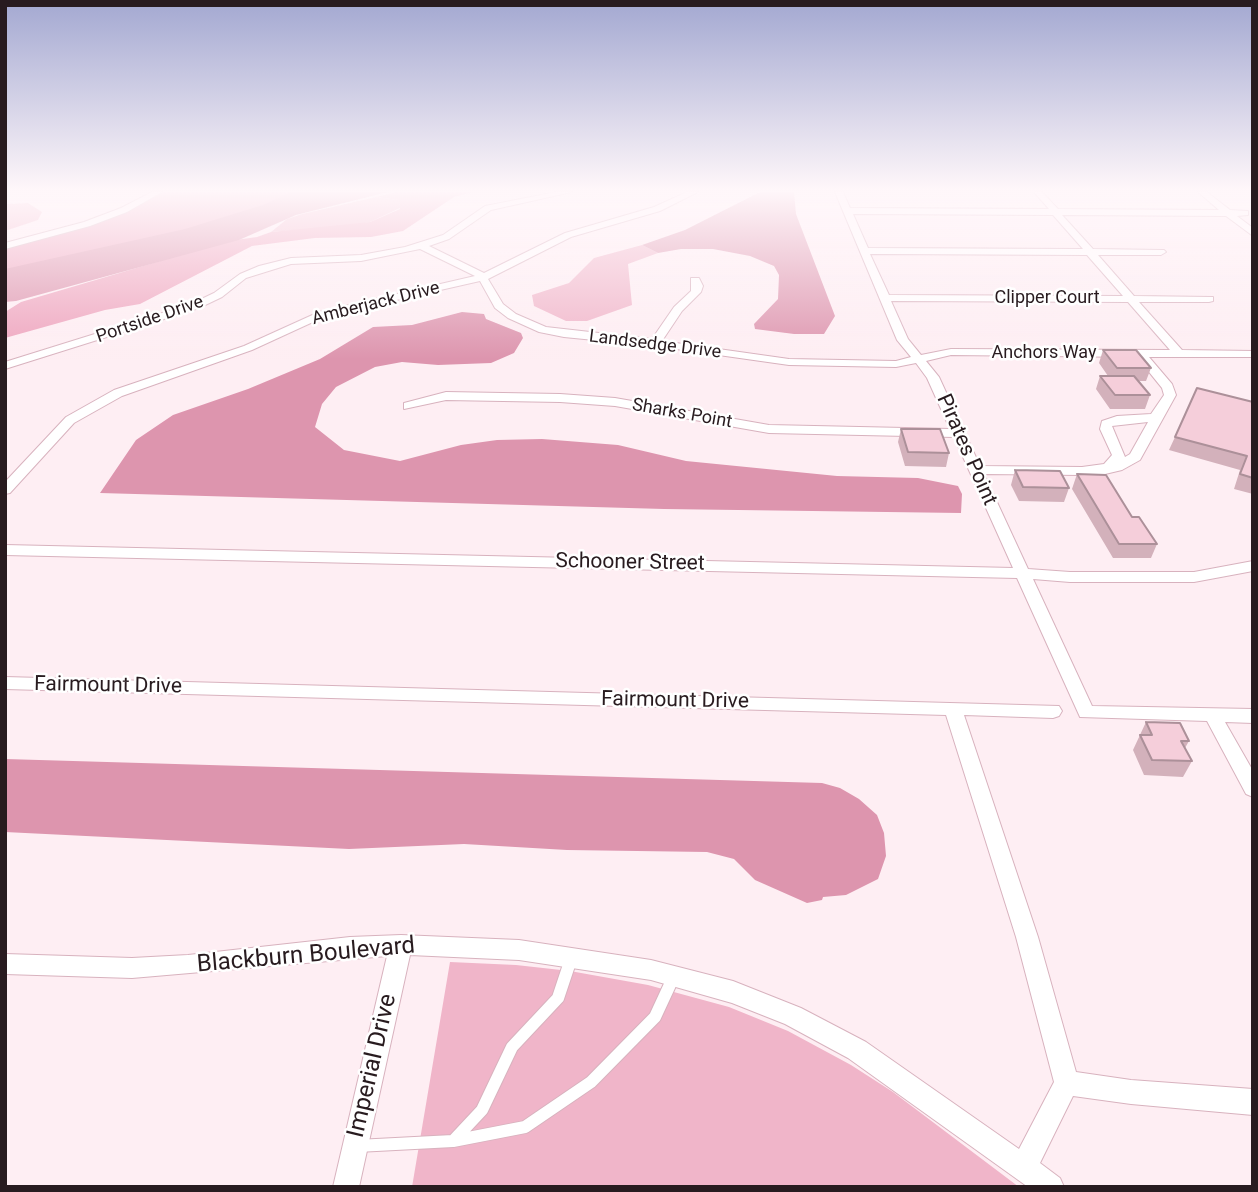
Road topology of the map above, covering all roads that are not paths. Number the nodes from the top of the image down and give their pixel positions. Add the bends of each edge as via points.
1 (415, 248) edge
2 (425, 248) edge
3 (543, 248) edge
4 (863, 248) edge
5 (1086, 248) edge
6 (864, 251) junction
7 (1090, 252) junction
8 (1161, 252) dead end
9 (484, 277) junction
10 (695, 280) dead end
11 (884, 298) junction
12 (1131, 299) junction
13 (1209, 299) dead end
14 (655, 343) junction
15 (1140, 354) junction
16 (1179, 354) junction
17 (1253, 354) edge
18 (920, 359) junction
19 (5, 366) edge
20 (408, 406) dead end
21 (1158, 416) junction
22 (958, 433) junction
23 (975, 470) junction
24 (1105, 470) junction
25 (5, 490) edge
26 (5, 550) edge
27 (1253, 566) edge
28 (1022, 575) junction
29 (5, 683) edge
30 (953, 709) junction
31 (1053, 711) dead end
32 (1212, 715) junction
33 (1253, 716) edge
34 (1253, 789) edge
35 (401, 945) junction
36 (572, 956) junction
37 (5, 964) edge
38 (674, 976) junction
39 (1067, 1083) junction
40 (1253, 1102) edge
41 (453, 1141) junction
42 (355, 1146) junction
43 (1023, 1168) junction
44 (346, 1187) edge
45 (1051, 1187) edge

1 - 19 street, Portside Drive via 262,268 195,306
2 - 9 street
3 - 9 street, Amberjack Drive
4 - 6 street, Pirates Point
5 - 7 street
6 - 7 street
6 - 11 street, Pirates Point
7 - 8 street
7 - 12 street
9 - 14 street, Landsedge Drive via 499,306 527,324 564,334
9 - 25 street, Amberjack Drive via 323,314 248,348 106,398 70,420
10 - 14 street via 696,292
11 - 12 street, Clipper Court
11 - 18 street, Pirates Point via 903,340
12 - 13 street, Clipper Court
12 - 16 street
14 - 18 street, Landsedge Drive via 789,362 884,364
15 - 16 street, Anchors Way
15 - 18 street, Anchors Way via 951,352
15 - 21 street via 1170,390
16 - 17 street, Anchors Way
18 - 22 street, Pirates Point
20 - 22 street, Sharks Point via 446,396 560,398 615,402 769,429
21 - 24 street via 1135,457
21 - 24 street via 1106,424 1119,455
22 - 23 street, Pirates Point
23 - 24 street
23 - 28 street, Pirates Point
26 - 28 street, Schooner Street
27 - 28 street, Schooner Street via 1178,578
28 - 32 street, Pirates Point via 1086,712
29 - 30 street, Fairmount Drive
30 - 31 street, Fairmount Drive
30 - 39 street via 1027,937
32 - 33 street
32 - 34 street
35 - 36 street, Blackburn Boulevard
35 - 37 street, Blackburn Boulevard via 132,968
35 - 42 street, Imperial Drive
36 - 38 street, Blackburn Boulevard
36 - 41 lane via 558,998 512,1047 482,1110
38 - 41 lane via 655,1017 592,1082 525,1127
38 - 43 street, Blackburn Boulevard via 733,992 793,1016 857,1050
39 - 40 street
39 - 43 street
41 - 42 lane
42 - 44 street, Imperial Drive
43 - 45 street, Blackburn Boulevard

